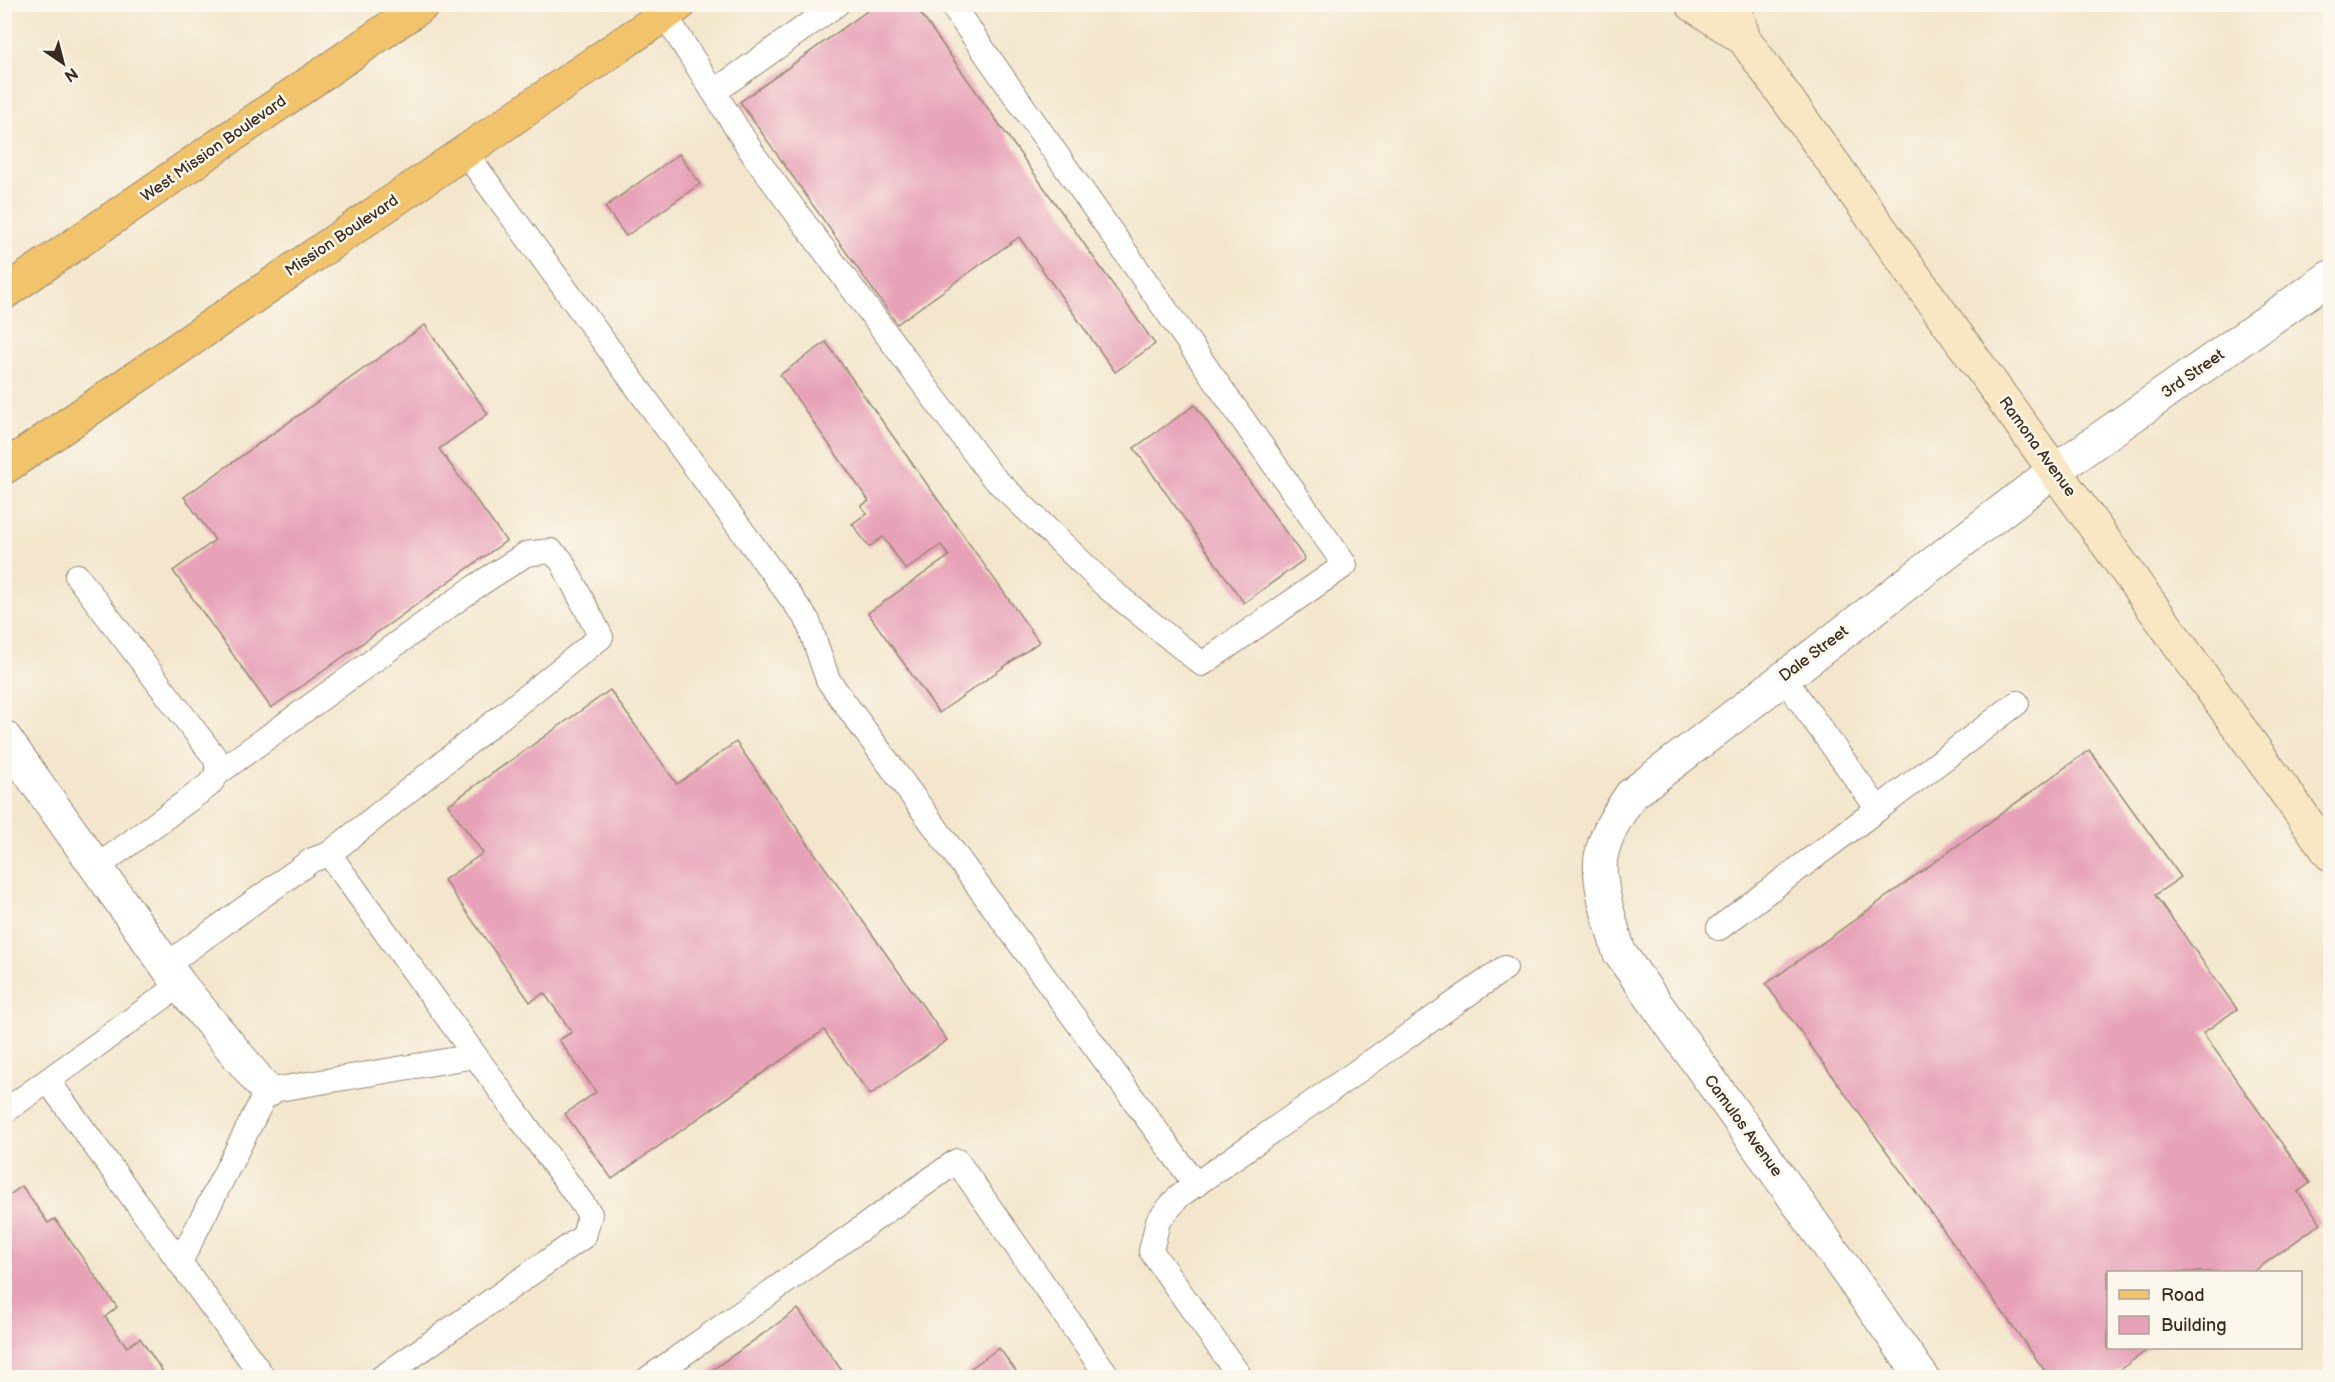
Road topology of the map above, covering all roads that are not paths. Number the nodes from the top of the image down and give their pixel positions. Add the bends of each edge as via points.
1 (424, 4) edge
2 (837, 4) edge
3 (951, 4) edge
4 (1692, 4) edge
5 (673, 10) edge
6 (1742, 16) edge
7 (714, 92) junction
8 (465, 152) junction
9 (2331, 277) edge
10 (4, 293) edge
11 (4, 468) edge
12 (2054, 471) junction
13 (77, 576) dead end
14 (1784, 678) junction
15 (2017, 703) dead end
16 (4, 737) edge
17 (218, 773) junction
18 (1878, 809) junction
19 (329, 854) junction
20 (2331, 854) edge
21 (1601, 858) joint
22 (97, 867) junction
23 (1719, 928) dead end
24 (1505, 968) dead end
25 (173, 975) junction
26 (475, 1056) junction
27 (48, 1081) junction
28 (267, 1091) junction
29 (4, 1112) edge
30 (1196, 1185) junction
31 (180, 1262) junction
32 (264, 1377) edge
33 (381, 1377) edge
34 (649, 1377) edge
35 (1109, 1377) edge
36 (1241, 1377) edge
37 (1923, 1377) edge

1 - 10 main road, West Mission Boulevard
2 - 7 lane
3 - 7 lane via 1345,565 1202,664 1108,588 991,475 755,157
4 - 6 main road, Ramona Avenue
5 - 7 lane
5 - 8 main road, Mission Boulevard
6 - 12 main road, Ramona Avenue
8 - 11 main road, Mission Boulevard
8 - 30 lane via 808,621 828,680
9 - 12 street, 3rd Street
12 - 14 street, Dale Street
12 - 20 main road, Ramona Avenue
13 - 17 lane via 216,759
14 - 18 lane
14 - 21 street, Dale Street via 1631,795 1612,824
15 - 18 lane
16 - 22 street
17 - 19 lane via 475,587 526,554 551,551 561,560 601,637
17 - 22 lane via 209,785
18 - 23 lane
19 - 25 lane via 312,860
19 - 26 lane
21 - 37 street, Camulos Avenue via 1605,902 1619,952
22 - 25 street
24 - 30 lane
25 - 27 lane
25 - 28 street
26 - 28 lane
26 - 33 lane via 591,1214 584,1236
27 - 29 lane
27 - 31 lane
28 - 31 lane
30 - 36 lane via 1179,1196 1158,1221 1151,1251
31 - 32 lane
34 - 35 lane via 957,1161

